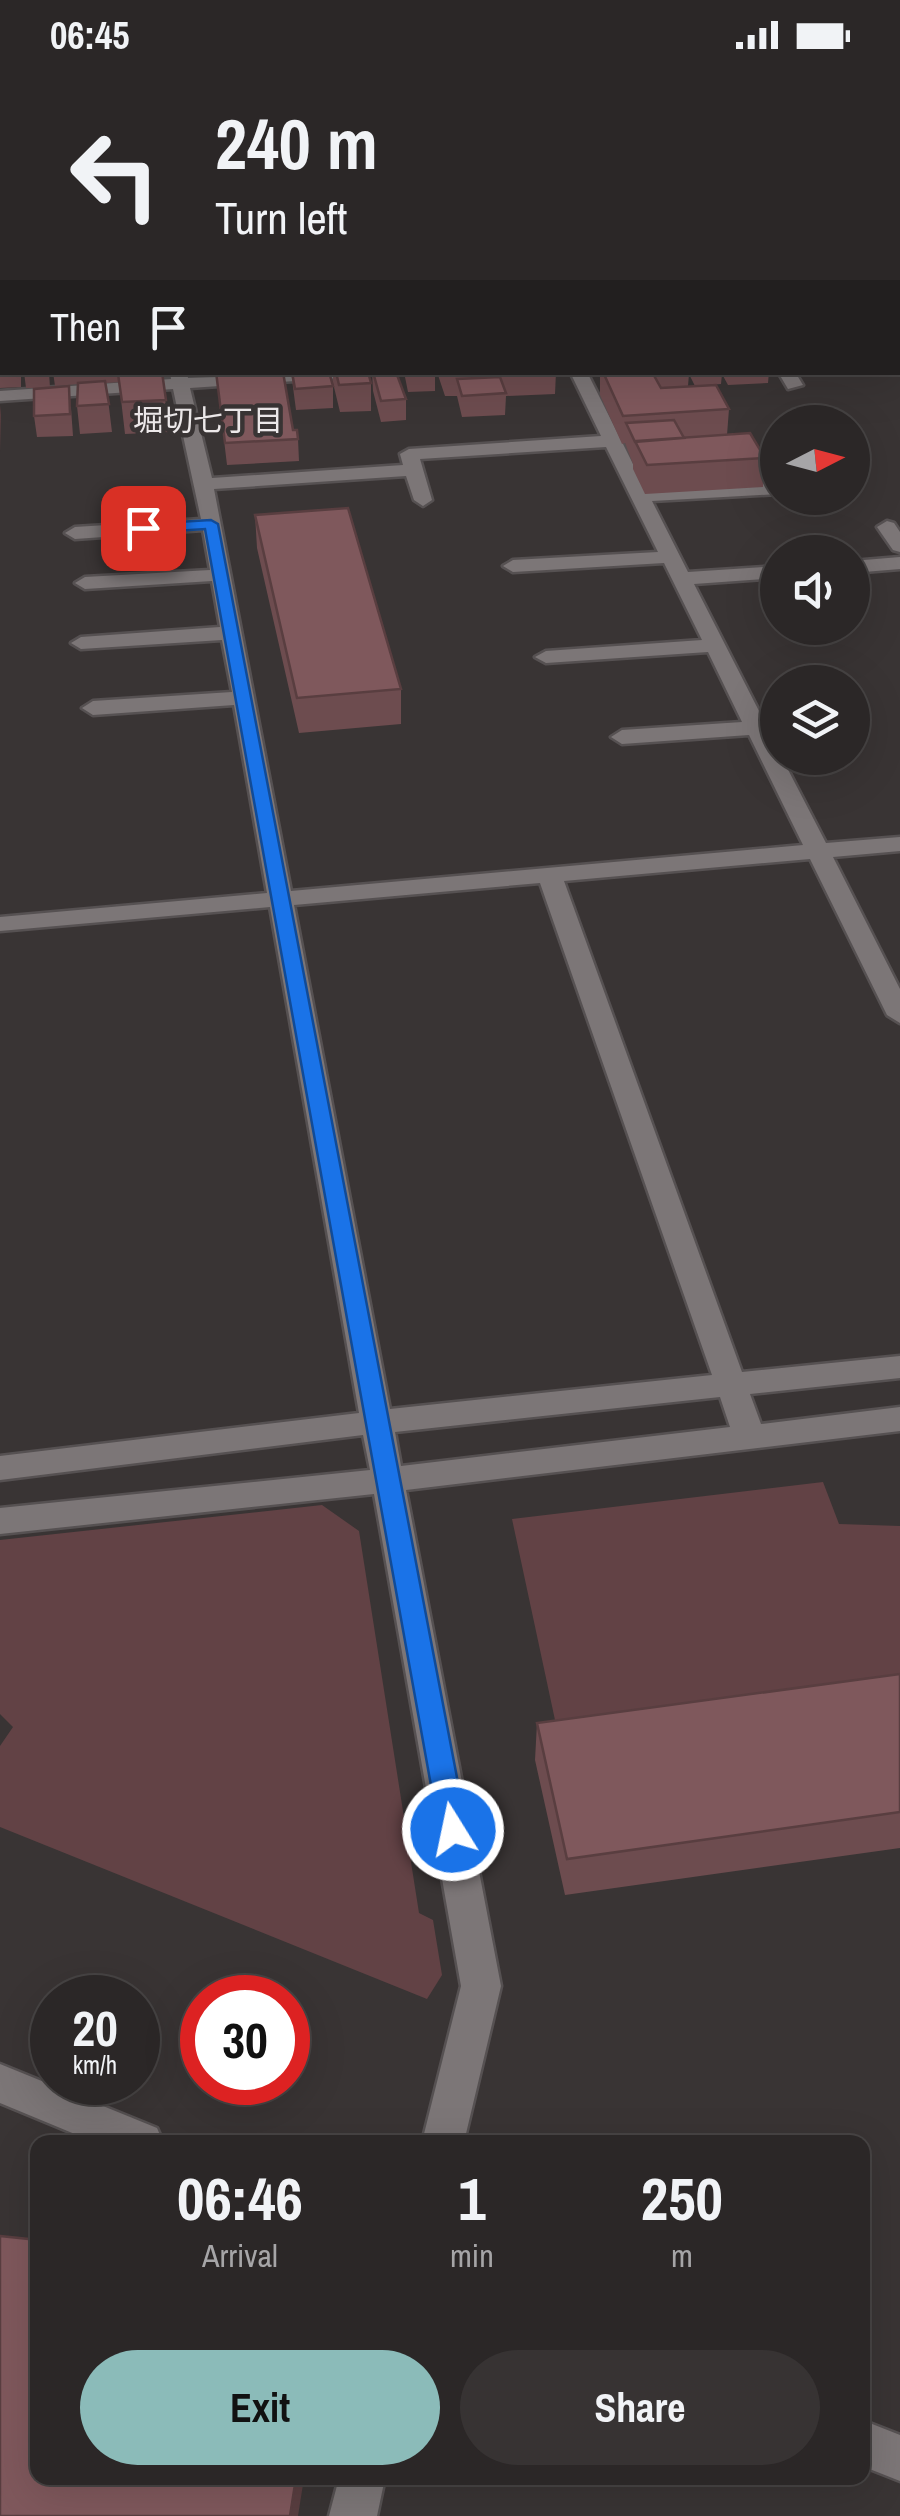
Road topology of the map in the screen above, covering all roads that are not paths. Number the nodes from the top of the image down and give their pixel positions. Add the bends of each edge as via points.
1 (267, 375) edge
2 (579, 375) edge
3 (179, 378) edge
4 (0, 396) edge
5 (610, 441) junction
6 (414, 470) junction
7 (204, 484) junction
8 (760, 489) edge
9 (638, 496) junction
10 (423, 500) dead end
11 (211, 524) junction
12 (887, 528) dead end
13 (75, 533) dead end
14 (900, 546) edge
15 (667, 556) junction
16 (900, 564) edge
17 (513, 566) dead end
18 (870, 566) edge
19 (760, 573) edge
20 (220, 575) junction
21 (680, 579) junction
22 (85, 583) dead end
23 (231, 633) junction
24 (80, 643) dead end
25 (714, 645) junction
26 (546, 657) dead end
27 (244, 698) junction
28 (93, 708) dead end
29 (754, 728) junction
30 (622, 738) dead end
31 (900, 844) edge
32 (816, 851) junction
33 (550, 877) junction
34 (282, 899) junction
35 (0, 924) edge
36 (900, 1015) edge
37 (900, 1367) edge
38 (730, 1386) junction
39 (900, 1419) edge
40 (378, 1422) junction
41 (750, 1436) junction
42 (0, 1468) edge
43 (389, 1480) junction
44 (0, 1520) edge
45 (0, 2084) edge
46 (125, 2135) edge
47 (445, 2135) edge
48 (870, 2445) edge
49 (900, 2458) edge
50 (360, 2485) edge
51 (353, 2516) edge

1 - 3 street
2 - 5 street
3 - 4 street
3 - 7 street
5 - 6 street via 410,454
5 - 9 street
6 - 7 street
6 - 10 street
7 - 11 street
8 - 9 street
9 - 15 street
11 - 13 street
11 - 20 street
12 - 14 street
15 - 17 street
15 - 21 street
16 - 18 street
19 - 21 street
20 - 22 street
20 - 23 street
21 - 25 street
23 - 24 street
23 - 27 street
25 - 26 street
25 - 29 street
27 - 28 street
27 - 34 street
29 - 30 street
29 - 32 street
31 - 32 street
32 - 33 street
32 - 36 street
33 - 34 street
33 - 38 street
34 - 35 street
34 - 40 street
37 - 38 street
38 - 40 street
38 - 41 street
39 - 41 street
40 - 42 street
40 - 43 street
41 - 43 street
43 - 44 street
43 - 47 street via 481,1986
45 - 46 street
48 - 49 street
50 - 51 street

